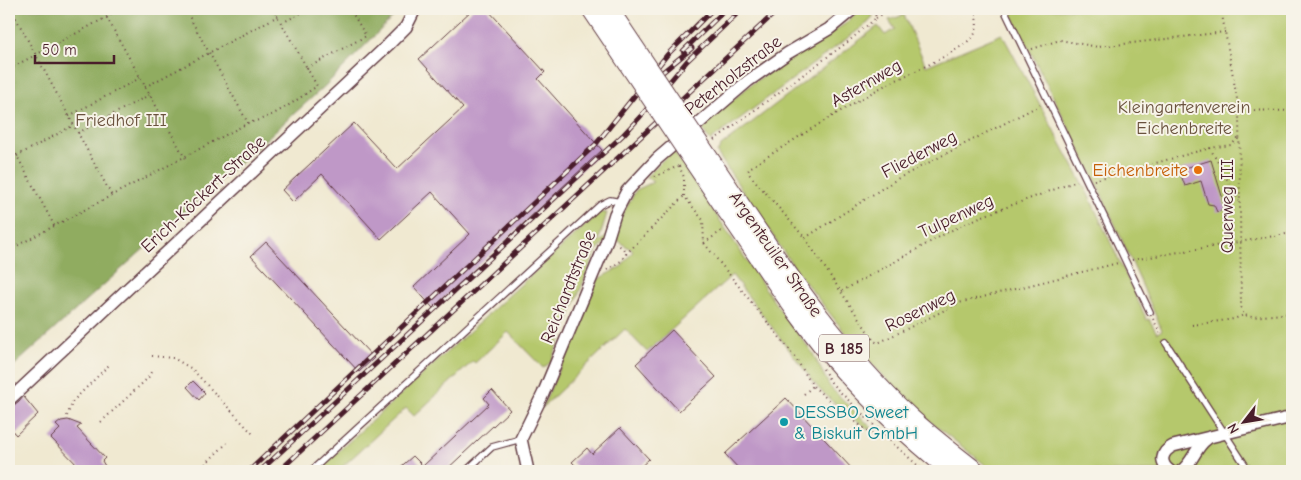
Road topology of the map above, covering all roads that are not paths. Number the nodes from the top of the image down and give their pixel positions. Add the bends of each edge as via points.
1 (415, 9) edge
2 (591, 9) edge
3 (609, 9) edge
4 (853, 9) edge
5 (1004, 9) edge
6 (684, 135) joint
7 (621, 202) junction
8 (731, 213) junction
9 (1150, 312) road end
10 (1166, 343) road end
11 (9, 400) edge
12 (1292, 417) edge
13 (1225, 433) junction
14 (1211, 437) junction
15 (521, 438) junction
16 (311, 471) edge
17 (466, 471) edge
18 (528, 471) edge
19 (951, 471) edge
20 (976, 471) edge
21 (1170, 471) edge
22 (1181, 471) edge
23 (1249, 471) edge

1 - 11 street, Erich-Köckert-Straße via 406,27 388,45
2 - 8 main road, Argenteuiler Straße / B 185, bridge
3 - 8 main road, Argenteuiler Straße / B 185, bridge
4 - 6 street, Peterholzstraße via 828,29 766,67
5 - 9 lane
6 - 7 street, Reichardtstraße via 634,183
7 - 15 street, Reichardtstraße via 543,394
7 - 16 lane via 610,200 600,205
8 - 19 main road, Argenteuiler Straße / B 185 via 784,294 843,370 914,440
8 - 20 main road, Argenteuiler Straße / B 185 via 781,265 843,346 912,419
10 - 13 lane
12 - 13 street
13 - 14 street
13 - 23 lane
14 - 21 street via 1167,449 1162,460
14 - 22 street via 1202,442 1188,466
15 - 17 lane via 492,447
15 - 18 street

